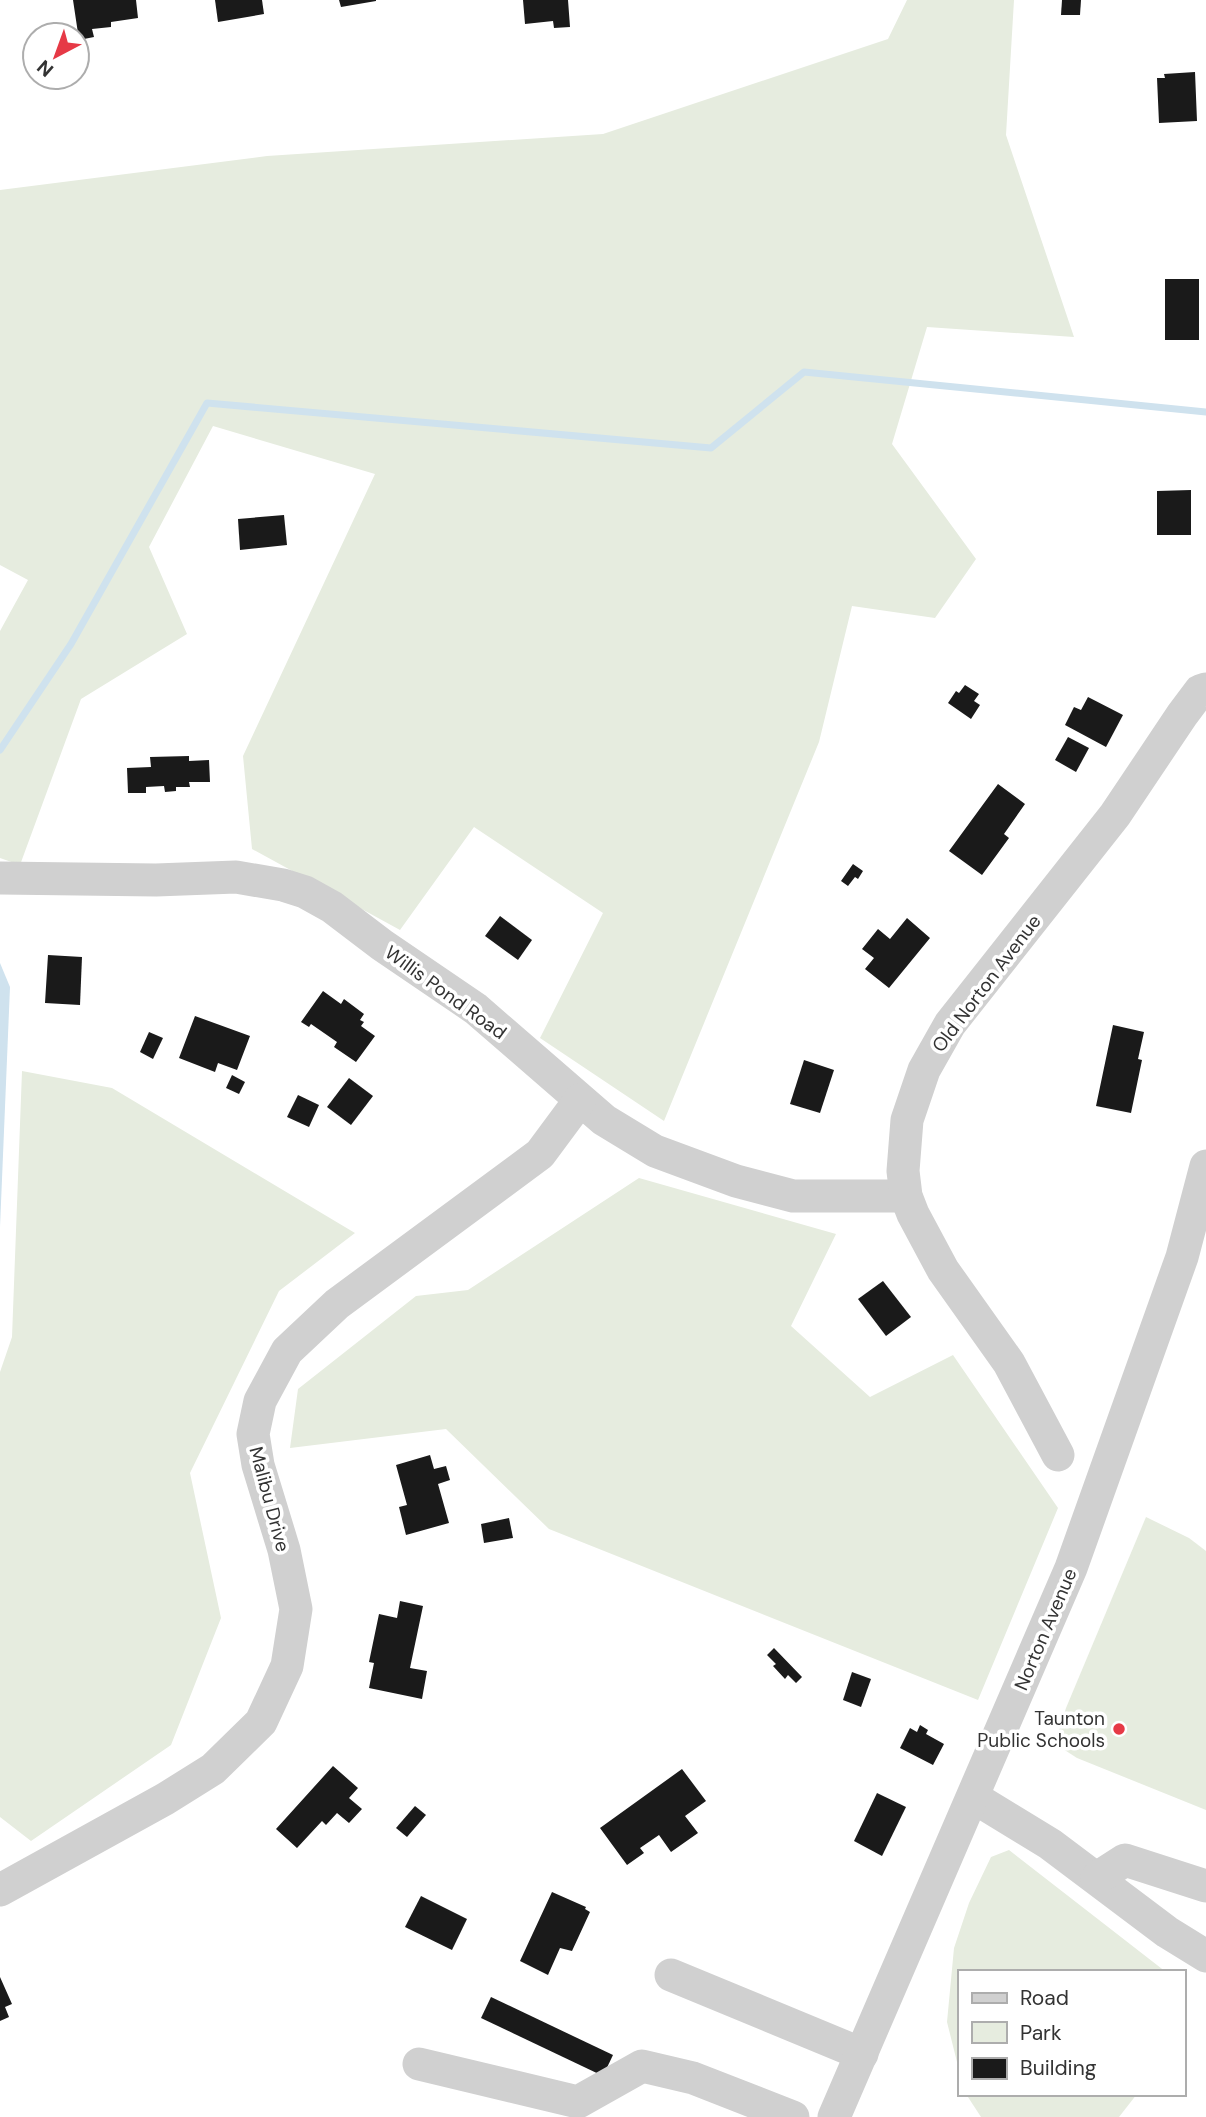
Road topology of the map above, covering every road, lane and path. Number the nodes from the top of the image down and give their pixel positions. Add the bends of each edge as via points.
1 (1206, 688) edge
2 (0, 878) edge
3 (580, 1100) junction
4 (1206, 1167) edge
5 (906, 1196) junction
6 (1058, 1455) dead end
7 (973, 1797) junction
8 (1097, 1878) junction
9 (1206, 1886) edge
10 (0, 1890) edge
11 (1206, 1956) edge
12 (671, 1975) dead end
13 (862, 2054) junction
14 (419, 2064) dead end
15 (793, 2117) edge
16 (834, 2117) edge

1 - 5 street, Old Norton Avenue via 1182,715 1115,815 936,1046 907,1120
2 - 3 street, Willis Pond Road via 236,877 305,892 476,1009
3 - 5 street, Willis Pond Road via 612,1126 655,1151 736,1181 793,1196
3 - 10 street, Malibu Drive via 540,1154 337,1304 287,1351 260,1401 253,1434 258,1465 296,1609 287,1666 261,1722 213,1769
4 - 7 street, Norton Avenue via 1182,1257 1098,1497
5 - 6 street, Old Norton Avenue via 943,1270 1009,1363
7 - 8 street
7 - 13 street, Norton Avenue
8 - 9 street via 1125,1860
8 - 11 street
12 - 13 street
13 - 16 street, Norton Avenue
14 - 15 street via 579,2102 642,2066 693,2078

